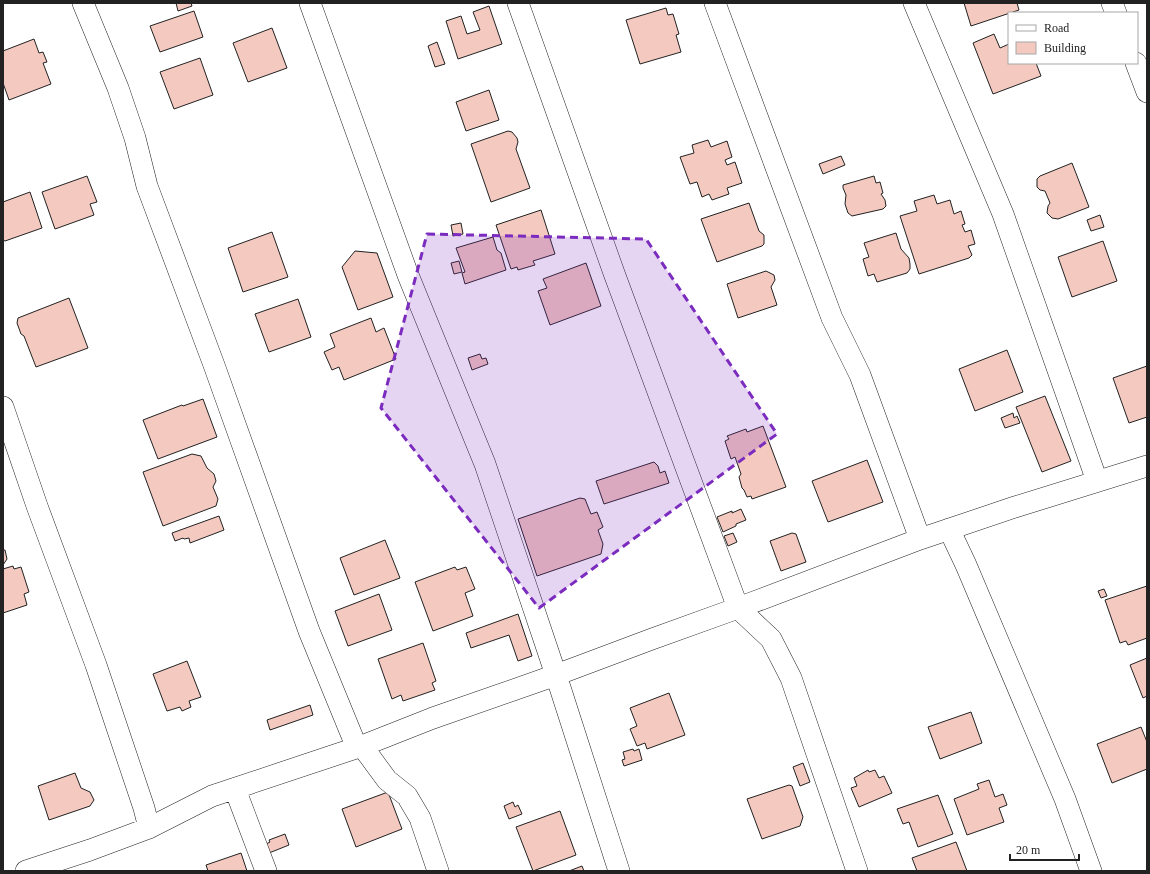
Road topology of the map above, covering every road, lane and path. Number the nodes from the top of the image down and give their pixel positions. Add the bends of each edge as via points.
1 (83, 3) edge
2 (310, 3) edge
3 (518, 3) edge
4 (715, 3) edge
5 (914, 3) edge
6 (1136, 64) edge
7 (1147, 92) edge
8 (3, 407) edge
9 (1147, 466) edge
10 (1097, 481) junction
11 (949, 529) junction
12 (920, 539) junction
13 (738, 608) junction
14 (556, 676) junction
15 (360, 747) junction
16 (235, 789) junction
17 (149, 828) junction
18 (27, 871) edge
19 (266, 871) edge
20 (438, 871) edge
21 (619, 871) edge
22 (857, 871) edge
23 (1090, 871) edge

1 - 15 street via 118,88 135,138 147,186 309,631
2 - 14 street via 408,275 485,464
3 - 13 street via 614,273
4 - 12 street via 832,318 860,375
5 - 10 street via 1003,214
6 - 7 street
8 - 17 street via 96,665
9 - 10 street
10 - 11 street
11 - 12 street
11 - 23 street via 1065,799
12 - 13 street
13 - 14 street
13 - 22 street via 771,639 791,678
14 - 15 street via 433,718
14 - 21 street
15 - 16 street
15 - 20 street via 386,780 407,796 420,818
16 - 17 street via 212,796
16 - 19 street
17 - 18 street

